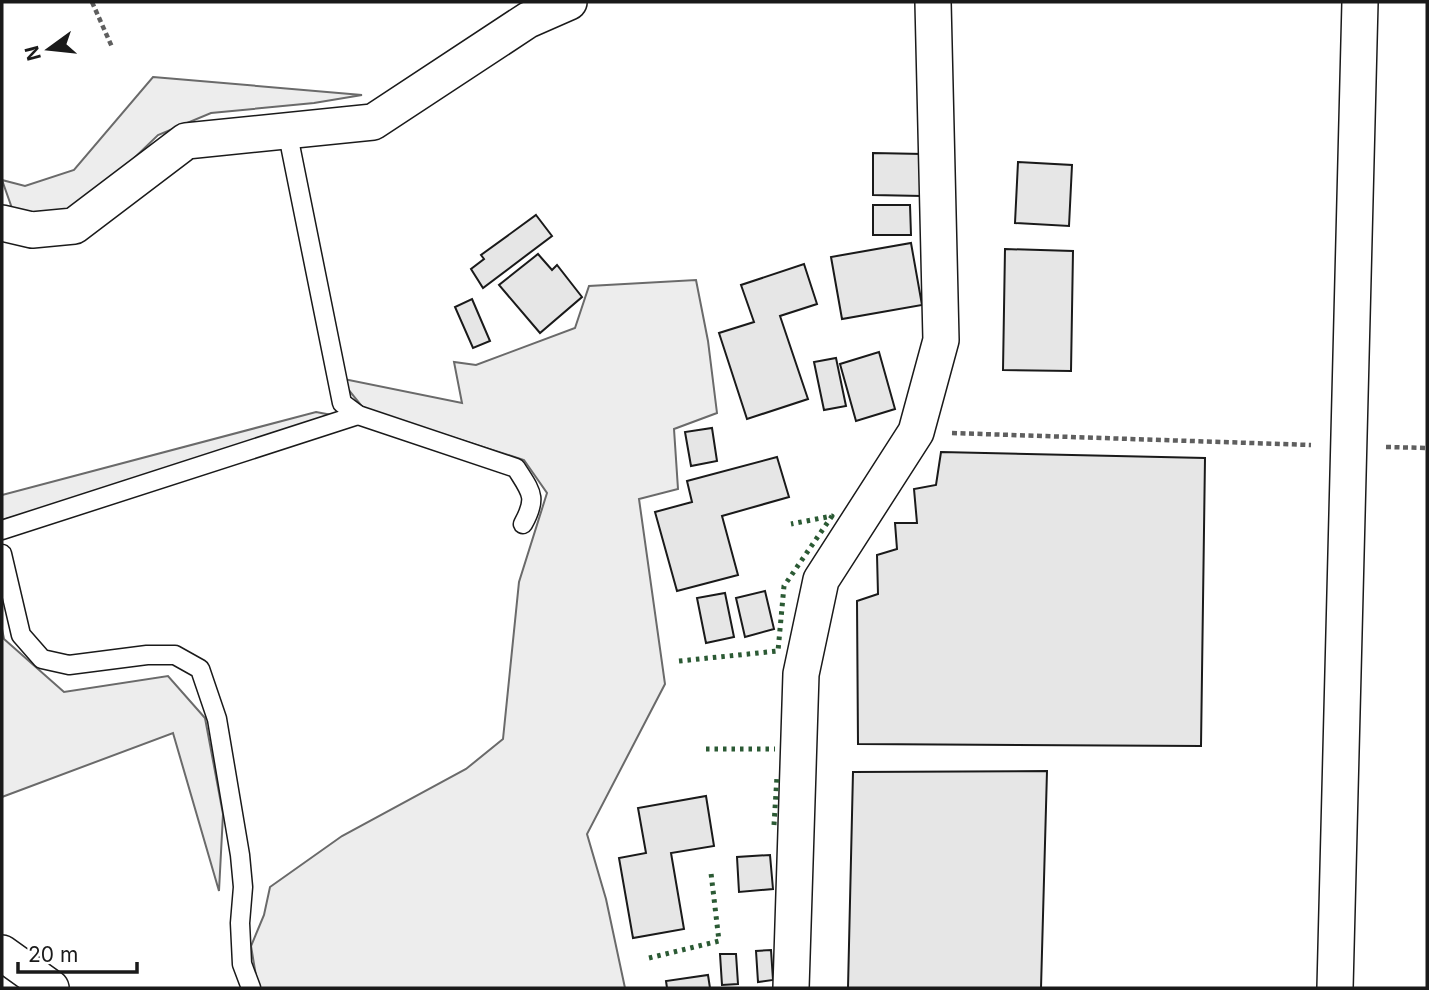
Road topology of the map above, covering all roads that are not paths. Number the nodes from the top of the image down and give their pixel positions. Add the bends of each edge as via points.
1 (569, 2) edge
2 (933, 2) edge
3 (1360, 2) edge
4 (287, 130) junction
5 (2, 223) edge
6 (358, 415) junction
7 (523, 524) dead end
8 (2, 530) edge
9 (2, 554) edge
10 (2, 953) edge
11 (51, 988) edge
12 (251, 988) edge
13 (791, 988) edge
14 (1335, 988) edge

1 - 4 street via 528,20 373,122
2 - 13 street via 941,340 916,432 821,580 801,674
3 - 14 street
4 - 5 street via 186,141 74,226 32,230
4 - 6 lane via 342,403
6 - 7 lane via 516,467 530,491 532,508
6 - 8 lane
9 - 12 lane via 21,635 41,659 69,665 175,655 200,669 217,719 240,855 242,964
10 - 11 street

